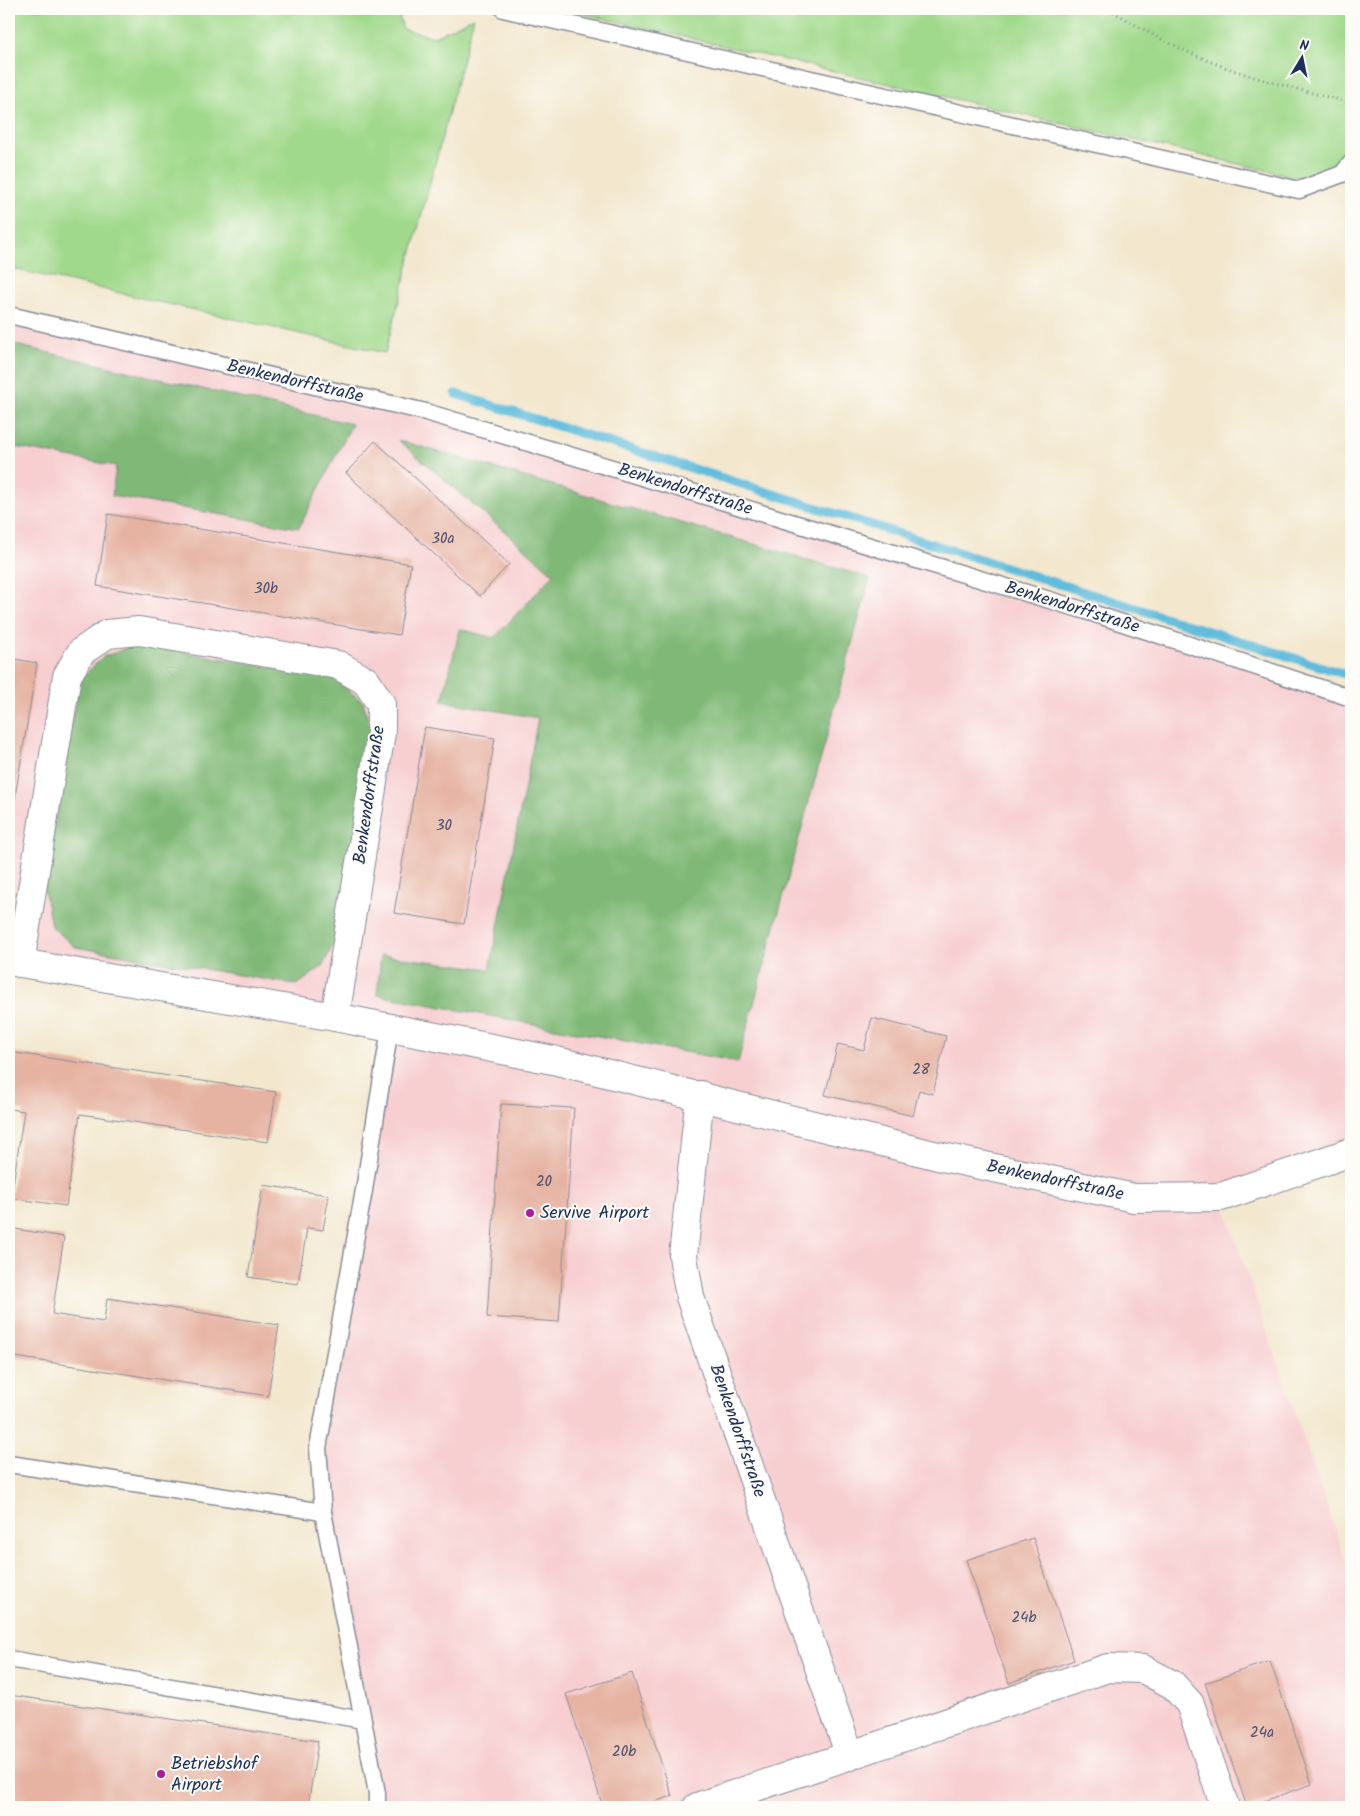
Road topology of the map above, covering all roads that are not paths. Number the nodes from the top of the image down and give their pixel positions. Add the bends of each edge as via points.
1 (503, 9) edge
2 (1351, 163) edge
3 (9, 315) edge
4 (1351, 698) edge
5 (14, 962) edge
6 (335, 1018) junction
7 (390, 1028) junction
8 (700, 1095) junction
9 (1351, 1152) edge
10 (9, 1464) edge
11 (324, 1512) junction
12 (9, 1658) edge
13 (362, 1720) junction
14 (850, 1756) junction
15 (377, 1807) edge
16 (697, 1807) edge
17 (1226, 1807) edge

1 - 2 lane via 1299,190 1342,174
3 - 4 lane, Benkendorffstraße via 426,412 1086,611
5 - 6 street, Benkendorffstraße
5 - 6 street, Benkendorffstraße via 67,676 81,652 107,634 138,631 338,665 366,681 381,704 381,733
6 - 7 street, Benkendorffstraße
7 - 8 street, Benkendorffstraße via 553,1060
7 - 11 lane via 318,1448
8 - 9 street, Benkendorffstraße via 938,1156 1134,1198 1221,1197
8 - 14 street, Benkendorffstraße via 683,1256 690,1297
10 - 11 lane
11 - 13 lane
12 - 13 lane
13 - 15 lane
14 - 16 street
14 - 17 street via 1108,1668 1143,1669 1173,1685 1190,1704

